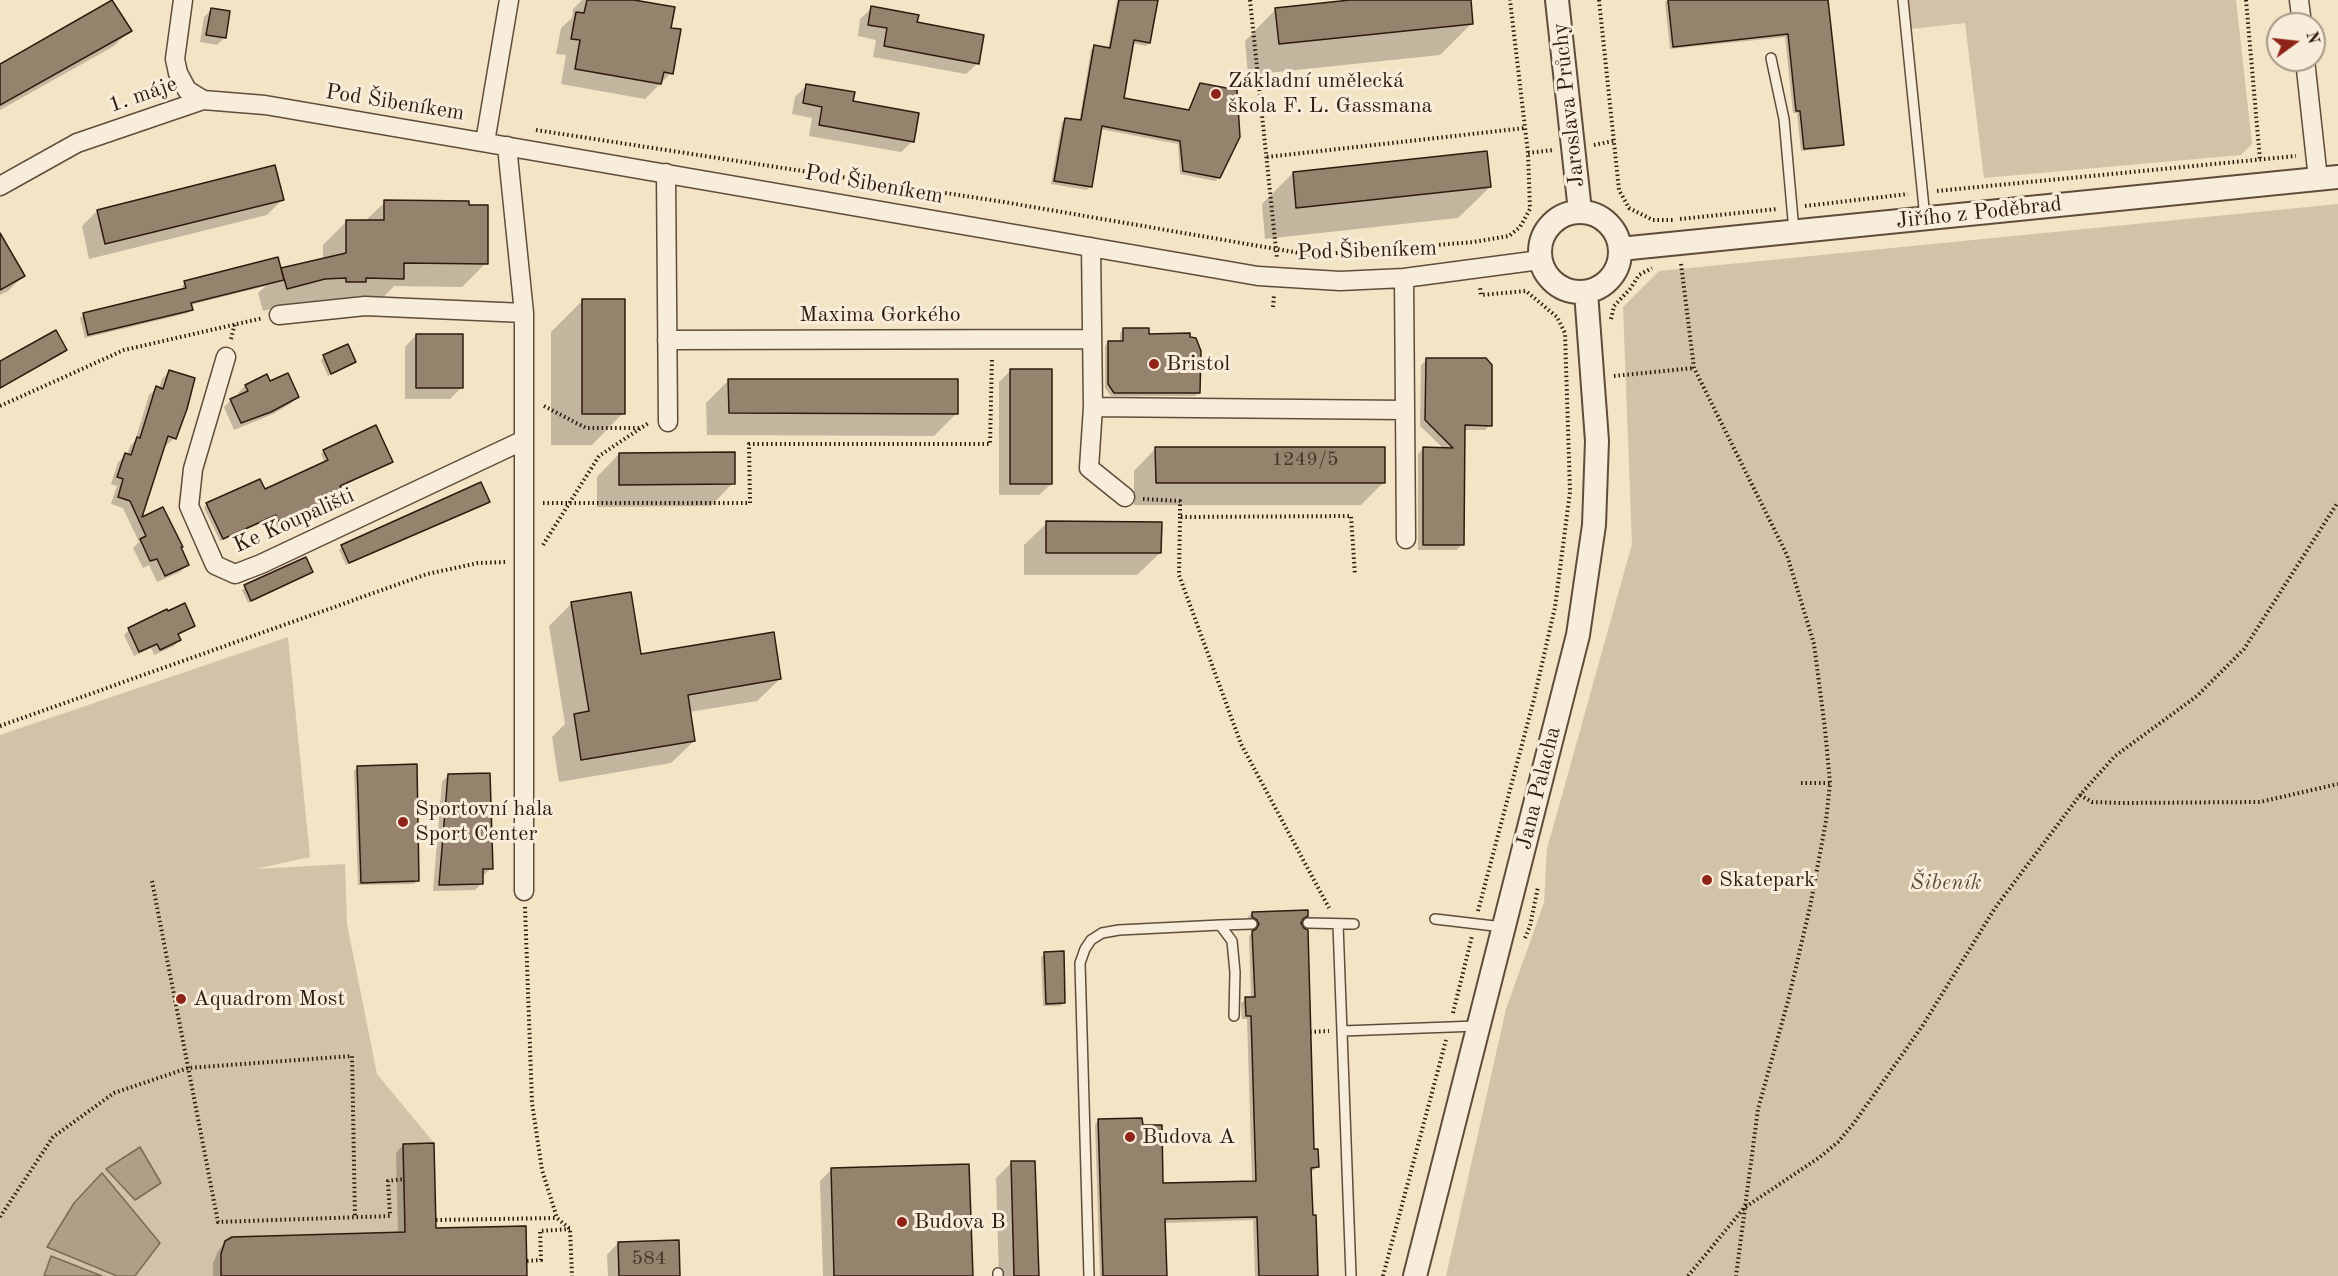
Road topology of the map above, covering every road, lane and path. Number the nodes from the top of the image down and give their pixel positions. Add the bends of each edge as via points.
1 (183, 0) edge
2 (509, 0) edge
3 (1250, 0) edge
4 (1510, 0) edge
5 (1557, 0) edge
6 (1599, 0) edge
7 (1903, 0) edge
8 (2246, 0) edge
9 (1771, 58) dead end
10 (2306, 72) edge
11 (203, 100) junction
12 (527, 128) dead end
13 (1525, 128) junction
14 (485, 142) junction
15 (507, 146) junction
16 (2316, 154) junction
17 (1267, 157) junction
18 (2260, 160) junction
19 (666, 173) junction
20 (2328, 178) edge
21 (0, 186) edge
22 (1923, 192) junction
23 (1792, 207) junction
24 (1580, 211) junction
25 (1925, 218) junction
26 (1675, 219) junction
27 (1794, 231) junction
28 (1474, 242) junction
29 (1091, 247) junction
30 (1620, 249) junction
31 (1277, 250) junction
32 (1677, 256) junction
33 (1540, 260) junction
34 (1276, 265) dead end
35 (1655, 266) dead end
36 (1477, 268) junction
37 (1404, 278) junction
38 (1275, 292) dead end
39 (1586, 292) junction
40 (1273, 307) dead end
41 (524, 313) junction
42 (279, 315) joint
43 (1610, 322) dead end
44 (993, 339) junction
45 (1092, 339) junction
46 (667, 340) junction
47 (226, 357) dead end
48 (1613, 364) dead end
49 (1694, 368) junction
50 (1613, 376) junction
51 (1614, 386) dead end
52 (524, 396) junction
53 (0, 406) edge
54 (1093, 407) junction
55 (1405, 410) junction
56 (668, 416) joint
57 (642, 428) junction
58 (524, 440) junction
59 (1125, 497) joint
60 (2338, 502) edge
61 (524, 503) junction
62 (570, 503) junction
63 (1180, 517) junction
64 (1406, 539) dead end
65 (524, 569) junction
66 (1355, 575) dead end
67 (0, 726) edge
68 (1801, 783) dead end
69 (1830, 783) junction
70 (2338, 784) edge
71 (2080, 795) junction
72 (152, 881) dead end
73 (1538, 885) dead end
74 (524, 891) joint
75 (1329, 908) dead end
76 (1435, 919) dead end
77 (1308, 923) dead end
78 (1252, 924) dead end
79 (1338, 924) junction
80 (1354, 924) dead end
81 (1475, 924) junction
82 (1220, 925) junction
83 (1503, 927) junction
84 (1522, 945) dead end
85 (1234, 1016) dead end
86 (1478, 1026) junction
87 (1449, 1027) junction
88 (1342, 1031) junction
89 (188, 1068) junction
90 (404, 1179) dead end
91 (1744, 1208) junction
92 (0, 1217) edge
93 (355, 1217) junction
94 (557, 1218) junction
95 (436, 1220) dead end
96 (570, 1229) junction
97 (527, 1261) dead end
98 (572, 1276) edge
99 (1089, 1276) edge
100 (1351, 1276) edge
101 (1383, 1276) edge
102 (1414, 1276) edge
103 (1688, 1276) edge
104 (1736, 1276) edge

1 - 11 street, 1. máje via 175,59 187,90
2 - 14 street
3 - 17 path
4 - 13 path
5 - 24 street, Jaroslava Průchy
6 - 26 path via 1619,190 1629,208 1653,220
7 - 22 lane
8 - 18 path
9 - 23 lane via 1784,119
10 - 16 street
11 - 14 street, Pod Šibeníkem via 265,105
11 - 21 street, 1. máje via 77,143
12 - 31 path via 992,200
13 - 17 path
13 - 28 path via 1530,210 1521,227 1509,236
14 - 15 street, Pod Šibeníkem
15 - 19 street, Pod Šibeníkem
15 - 41 street
16 - 18 path
16 - 20 street
17 - 31 path
18 - 22 path
19 - 29 street, Pod Šibeníkem
19 - 46 street
20 - 25 street, Jiřího z Poděbrad
22 - 23 path
22 - 25 lane
23 - 26 path
23 - 27 lane
24 - 30 street via 1603,218 1618,237
24 - 33 street via 1563,215 1548,226 1539,248
25 - 27 street, Jiřího z Poděbrad
26 - 32 path
27 - 32 street, Jiřího z Poděbrad
28 - 31 path via 1311,255
28 - 36 path
29 - 37 street, Pod Šibeníkem via 1258,276 1340,281
29 - 45 street
30 - 32 street, Jiřího z Poděbrad
30 - 39 street via 1619,261 1607,282
31 - 34 path
32 - 49 path
33 - 36 street, Pod Šibeníkem
33 - 39 street via 1544,272 1562,288
35 - 43 path via 1639,275 1614,306
36 - 37 street, Pod Šibeníkem
36 - 81 path via 1481,295 1526,291 1557,317 1565,333 1570,492 1555,606
37 - 55 street
38 - 40 path
39 - 83 street, Jana Palacha via 1597,441 1594,525 1578,635
41 - 42 street via 365,306
41 - 52 street
42 - 53 path via 124,350
44 - 45 street, Maxima Gorkého
44 - 46 street, Maxima Gorkého
44 - 62 path via 990,444 750,444 750,503
45 - 54 street
46 - 56 street
47 - 58 street, Ke Koupališti via 193,469 189,506 215,565 235,574
48 - 50 path
49 - 50 path
49 - 69 path via 1787,555 1814,644
50 - 51 path
52 - 57 path via 586,428
52 - 58 street
54 - 55 street
54 - 59 street via 1089,468
55 - 64 street
56 - 57 path
57 - 62 path via 599,456
58 - 61 street
59 - 63 path via 1180,501
60 - 71 path via 2244,649 2197,696 2115,756
61 - 62 path
61 - 65 street
62 - 65 path
63 - 66 path via 1351,516
63 - 75 path via 1179,575 1241,744
65 - 67 path via 478,563 427,574
65 - 74 street
68 - 69 path
69 - 91 path via 1810,907 1758,1109
70 - 71 path via 2260,802 2092,802
71 - 91 path via 1995,908 1923,1025 1854,1123 1820,1157
72 - 89 path
73 - 84 path
74 - 94 path via 532,1103 542,1170
76 - 81 lane
77 - 79 lane
78 - 82 lane
79 - 80 lane
79 - 88 lane
81 - 83 lane
81 - 87 path
82 - 85 lane via 1232,940
82 - 99 lane via 1102,933 1091,940 1080,963
83 - 86 street, Jana Palacha
86 - 87 lane
86 - 102 street, Jana Palacha
87 - 88 lane
87 - 101 path
88 - 100 lane
89 - 92 path via 114,1094 53,1137
89 - 93 path via 218,1222
89 - 93 path via 352,1056
90 - 93 path via 388,1181 390,1216
91 - 103 path
91 - 104 path
94 - 95 path
94 - 96 path
96 - 97 path via 540,1231 541,1260
96 - 98 path

